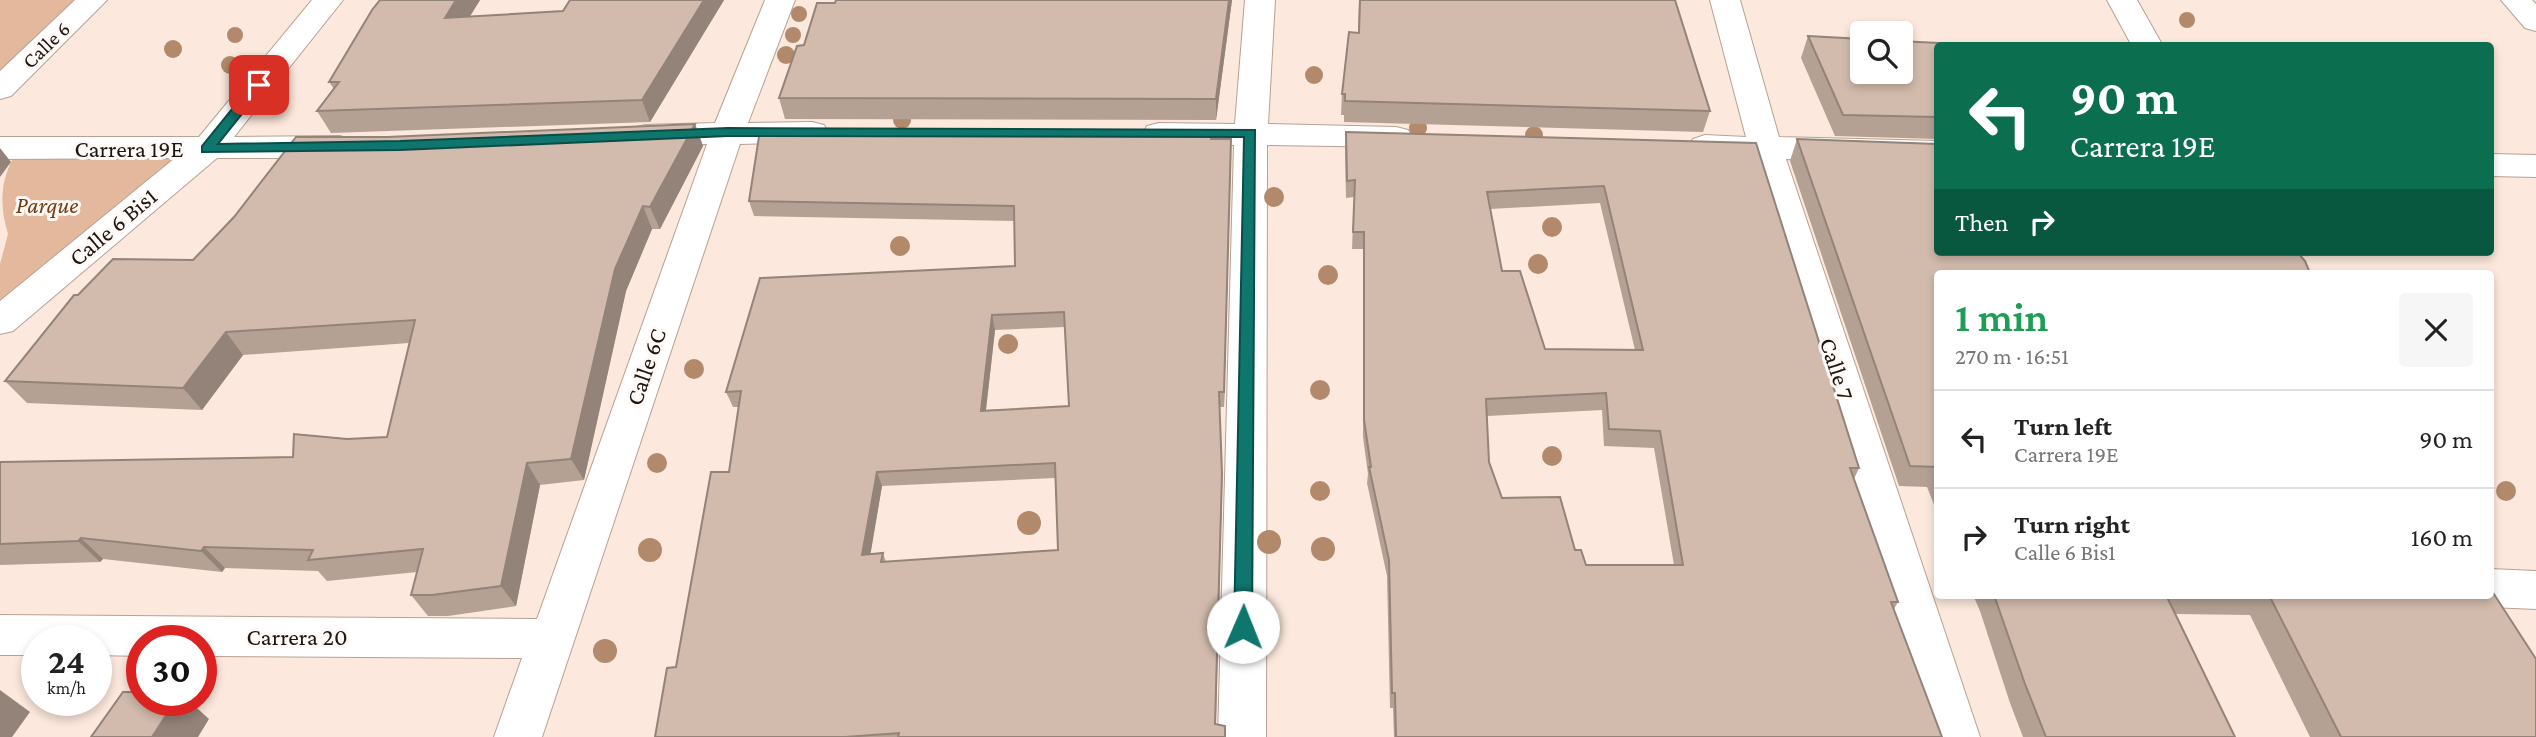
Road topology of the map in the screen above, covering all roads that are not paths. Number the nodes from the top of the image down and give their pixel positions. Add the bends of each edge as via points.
1 (92, 0) edge
2 (328, 0) edge
3 (780, 0) edge
4 (1260, 0) edge
5 (1725, 0) edge
6 (2122, 0) edge
7 (2516, 0) edge
8 (2536, 22) edge
9 (2146, 42) edge
10 (0, 89) edge
11 (728, 132) junction
12 (838, 132) edge
13 (1127, 133) edge
14 (1251, 133) junction
15 (618, 136) edge
16 (1432, 138) edge
17 (1668, 145) edge
18 (372, 146) edge
19 (0, 148) edge
20 (1766, 148) junction
21 (206, 149) junction
22 (1934, 152) edge
23 (2494, 165) edge
24 (2536, 166) edge
25 (0, 321) edge
26 (2494, 588) edge
27 (2536, 590) edge
28 (0, 635) edge
29 (552, 639) junction
30 (518, 737) edge
31 (1241, 737) edge
32 (1956, 737) edge

1 - 10 street, Calle 6
2 - 21 street, Calle 6 Bis1
3 - 11 street, Calle 6C
4 - 14 street
5 - 20 street, Calle 7
6 - 9 street
7 - 8 street
11 - 12 street
11 - 15 street
11 - 29 street, Calle 6C
13 - 14 street
14 - 16 street
14 - 31 street
17 - 20 street
18 - 21 street, Carrera 19E
19 - 21 street, Carrera 19E
20 - 22 street
20 - 32 street, Calle 7
21 - 25 street, Calle 6 Bis1
23 - 24 street
26 - 27 street
28 - 29 street, Carrera 20
29 - 30 street, Calle 6C

